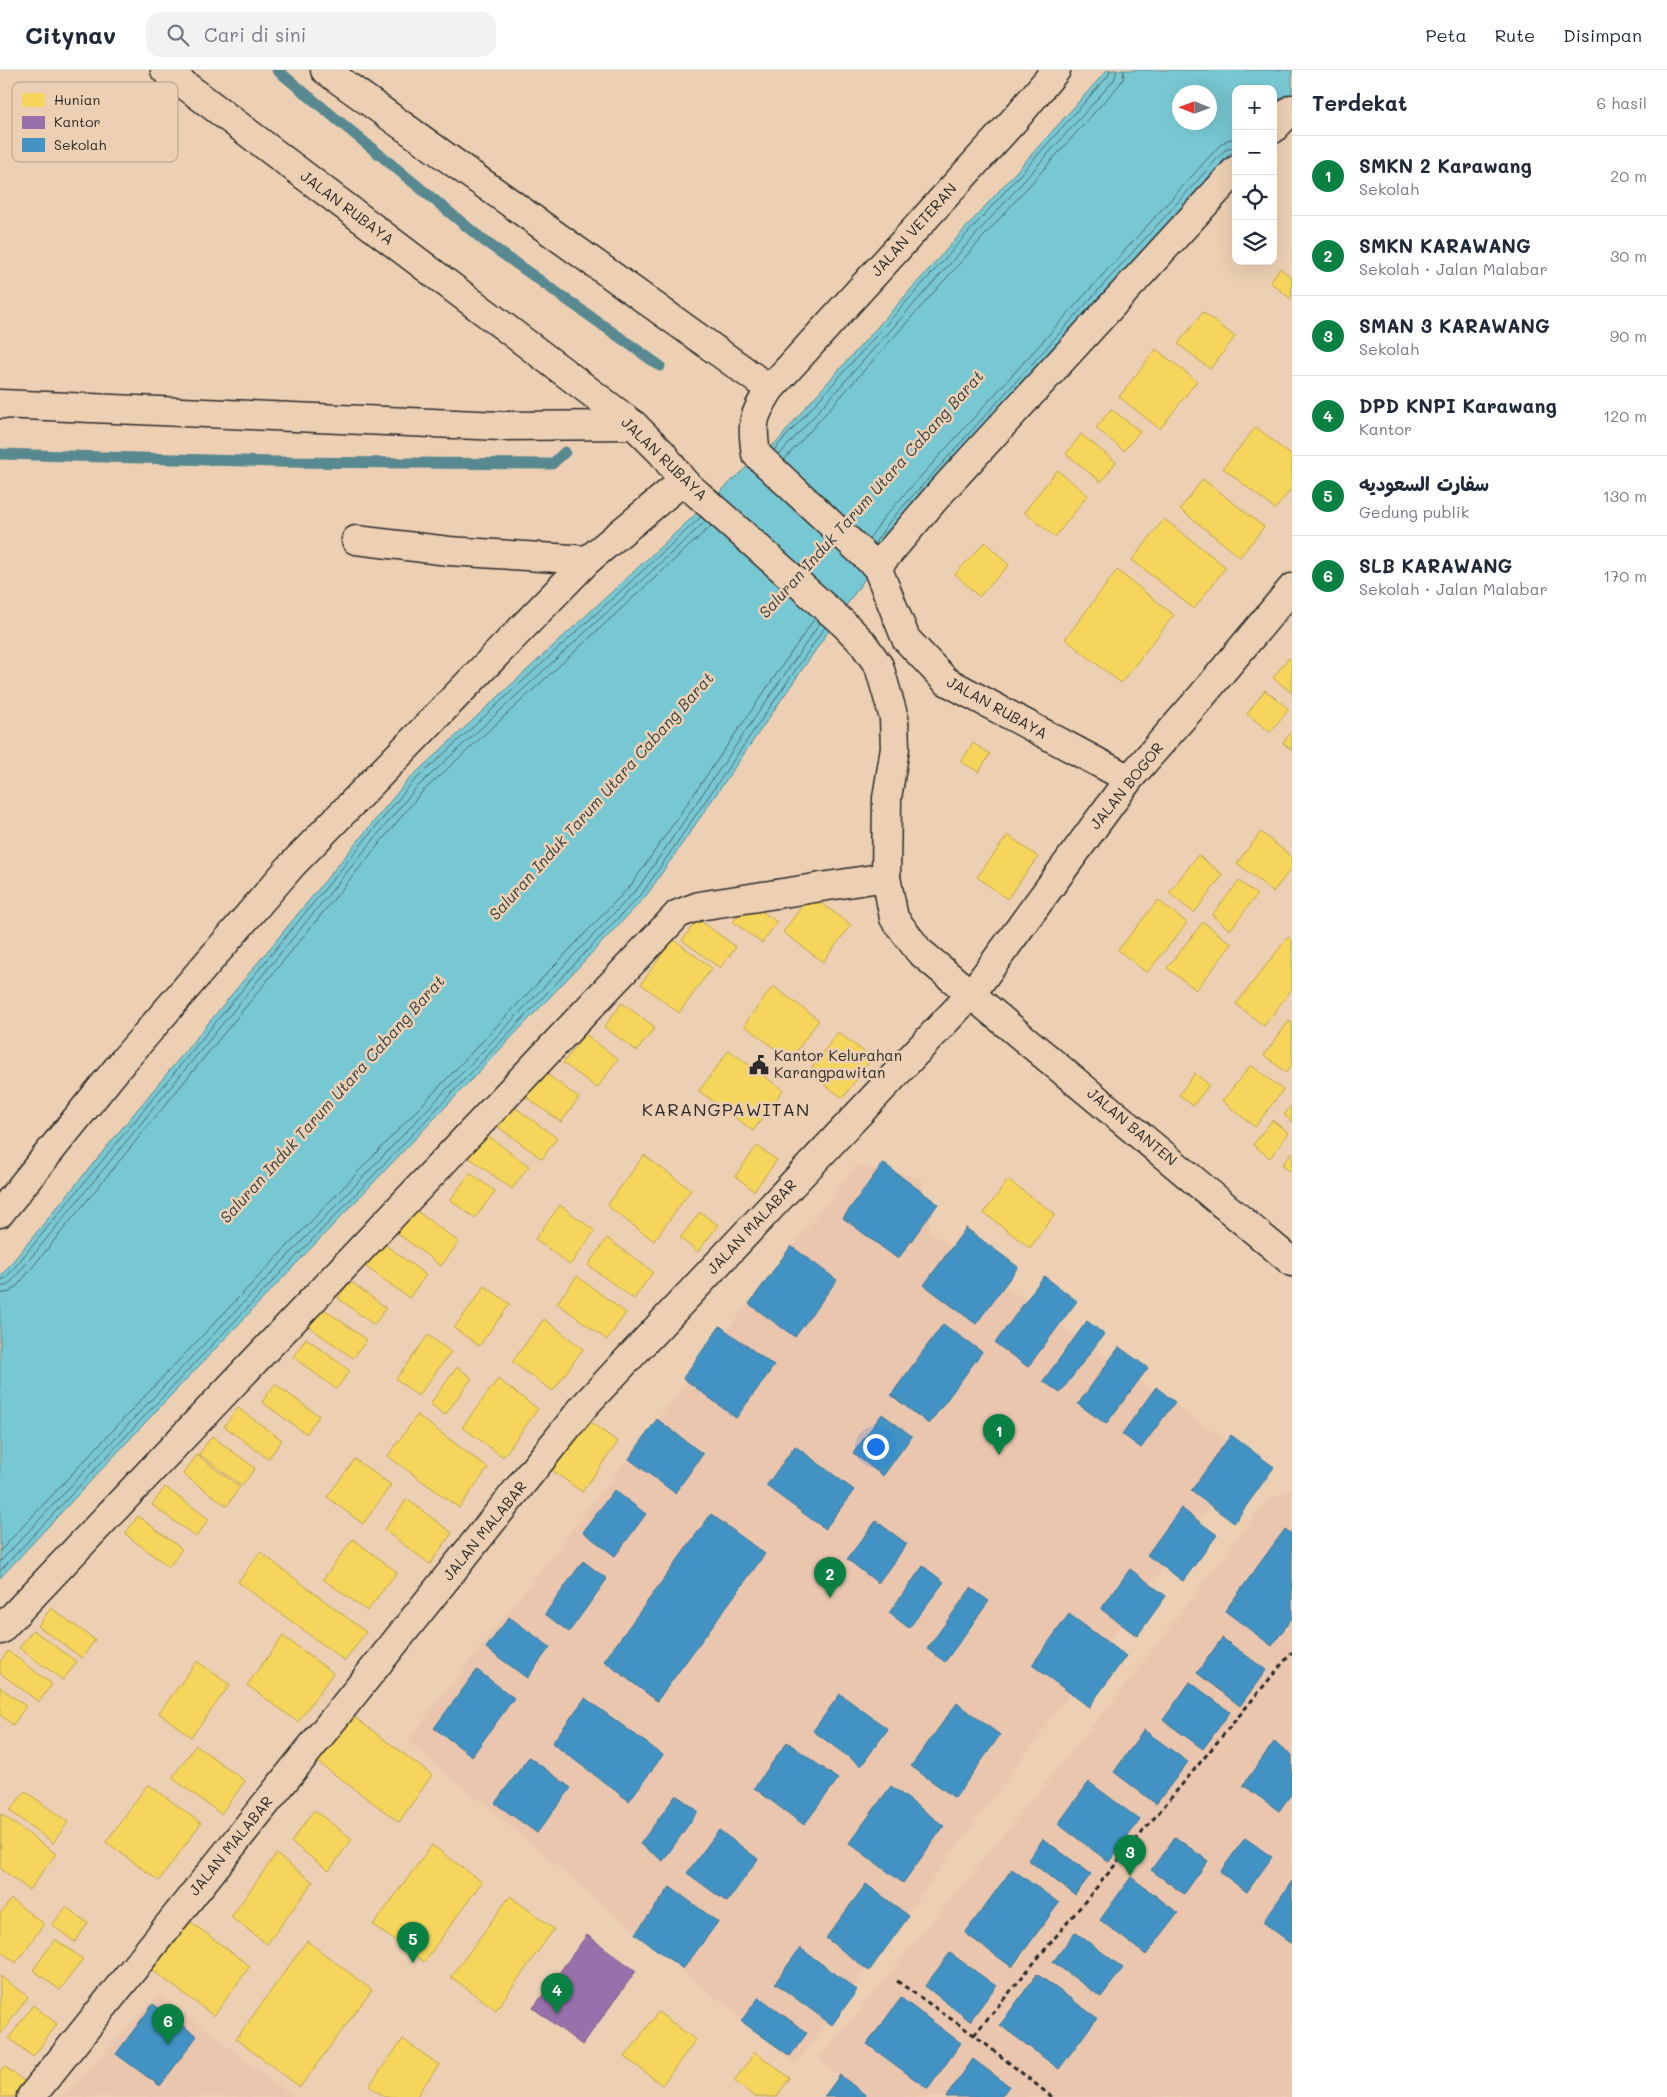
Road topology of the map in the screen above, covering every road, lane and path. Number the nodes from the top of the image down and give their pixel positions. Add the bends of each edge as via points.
1 (165, 70) edge
2 (1056, 70) edge
3 (331, 71) edge
4 (1292, 109) edge
5 (1277, 125) edge
6 (1232, 174) edge
7 (770, 389) junction
8 (0, 404) edge
9 (634, 425) junction
10 (756, 454) joint
11 (683, 481) junction
12 (356, 540) dead end
13 (588, 560) junction
14 (877, 567) junction
15 (1292, 588) edge
16 (1129, 778) junction
17 (886, 877) junction
18 (972, 993) junction
19 (0, 1213) edge
20 (1292, 1262) edge
21 (0, 1630) edge
22 (1292, 1652) edge
23 (897, 1981) dead end
24 (974, 2035) junction
25 (31, 2097) edge
26 (1052, 2097) edge

1 - 9 street, JALAN RUBAYA
2 - 7 street, JALAN VETERAN
3 - 7 street
4 - 5 street
6 - 14 street via 940,493
7 - 10 street, JALAN VETERAN via 755,413 753,436
8 - 9 street via 501,426
9 - 11 street, JALAN RUBAYA via 662,453
10 - 14 street, JALAN RUBAYA
11 - 13 street
11 - 17 street, JALAN RUBAYA via 844,624 879,666 894,718 895,748 887,798
12 - 13 street via 449,551
13 - 19 street via 292,865 124,1060
14 - 16 street, JALAN RUBAYA via 906,640 946,681
15 - 16 street, JALAN BOGOR via 1202,697
16 - 18 street, JALAN BOGOR
17 - 18 street, JALAN RUBAYA via 894,918 919,951
17 - 21 street via 700,906 678,914
18 - 20 street, JALAN BANTEN
18 - 25 street, JALAN MALABAR via 585,1405
22 - 24 path
23 - 24 path
24 - 26 path

